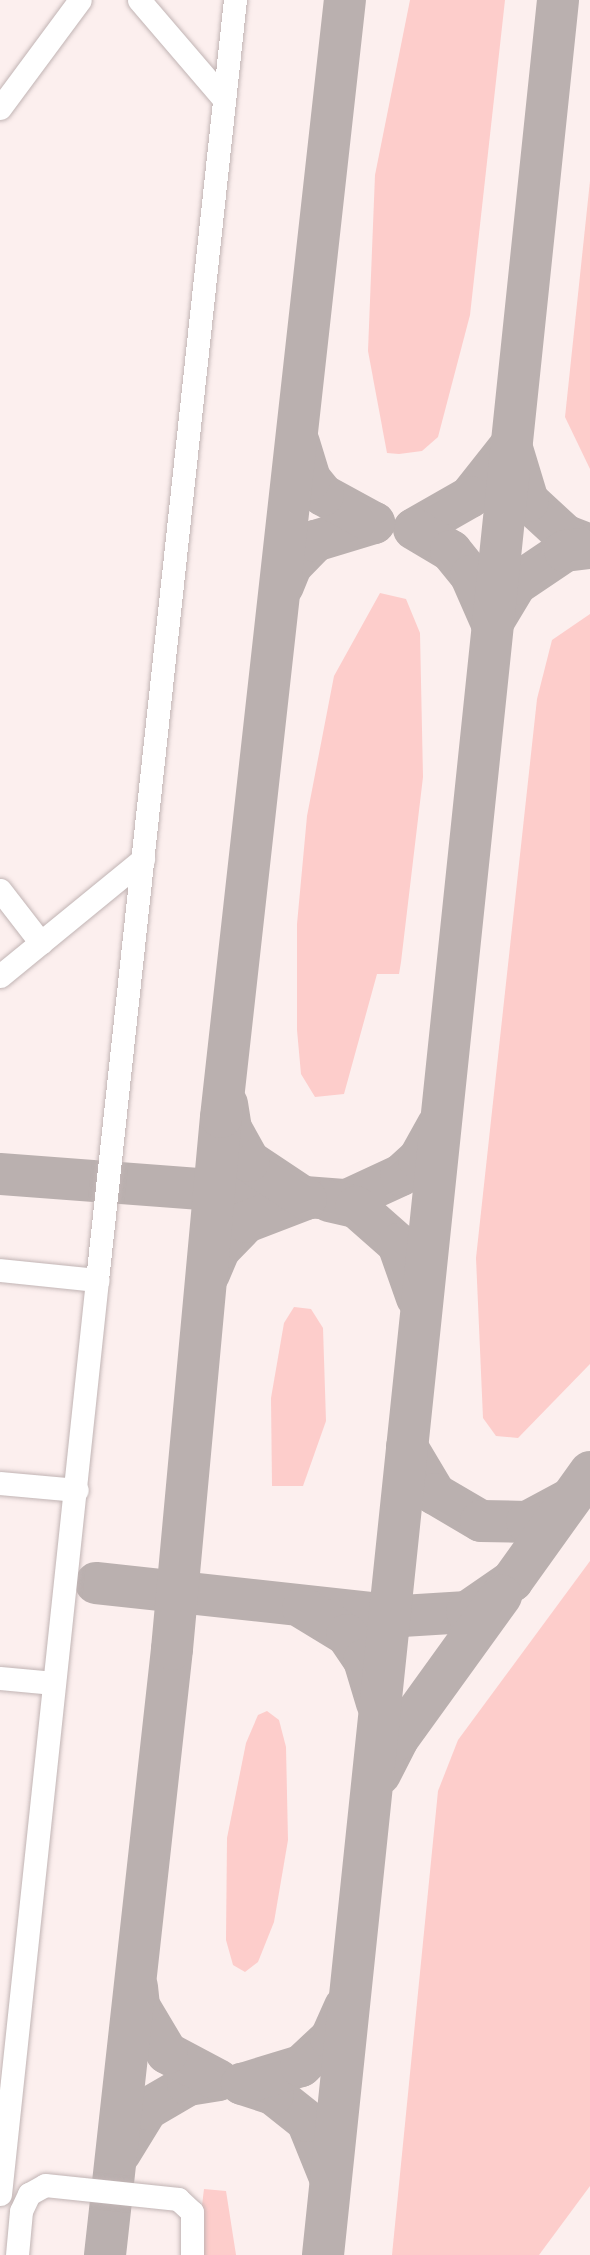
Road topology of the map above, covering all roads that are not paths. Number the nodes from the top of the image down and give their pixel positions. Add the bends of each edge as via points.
1 (80, 0) edge
2 (139, 0) edge
3 (234, 0) edge
4 (230, 35) junction
5 (188, 52) junction
6 (222, 97) junction
7 (0, 108) edge
8 (143, 859) junction
9 (0, 890) edge
10 (41, 943) junction
11 (0, 976) edge
12 (0, 1270) edge
13 (97, 1280) junction
14 (0, 1483) edge
15 (77, 1490) junction
16 (0, 1678) edge
17 (54, 1683) junction
18 (1, 2168) edge
19 (0, 2194) edge
20 (10, 2210) edge
21 (17, 2255) edge
22 (192, 2255) edge

1 - 7 lane
2 - 5 lane
3 - 4 lane
4 - 5 lane
4 - 6 lane
5 - 6 lane
6 - 8 lane
8 - 10 lane
8 - 13 lane
9 - 10 lane
10 - 11 lane
12 - 13 lane
13 - 15 lane
14 - 15 lane
15 - 17 lane
16 - 17 lane
17 - 18 lane
18 - 19 lane
20 - 21 lane
20 - 22 lane via 45,2185 166,2196 192,2212

